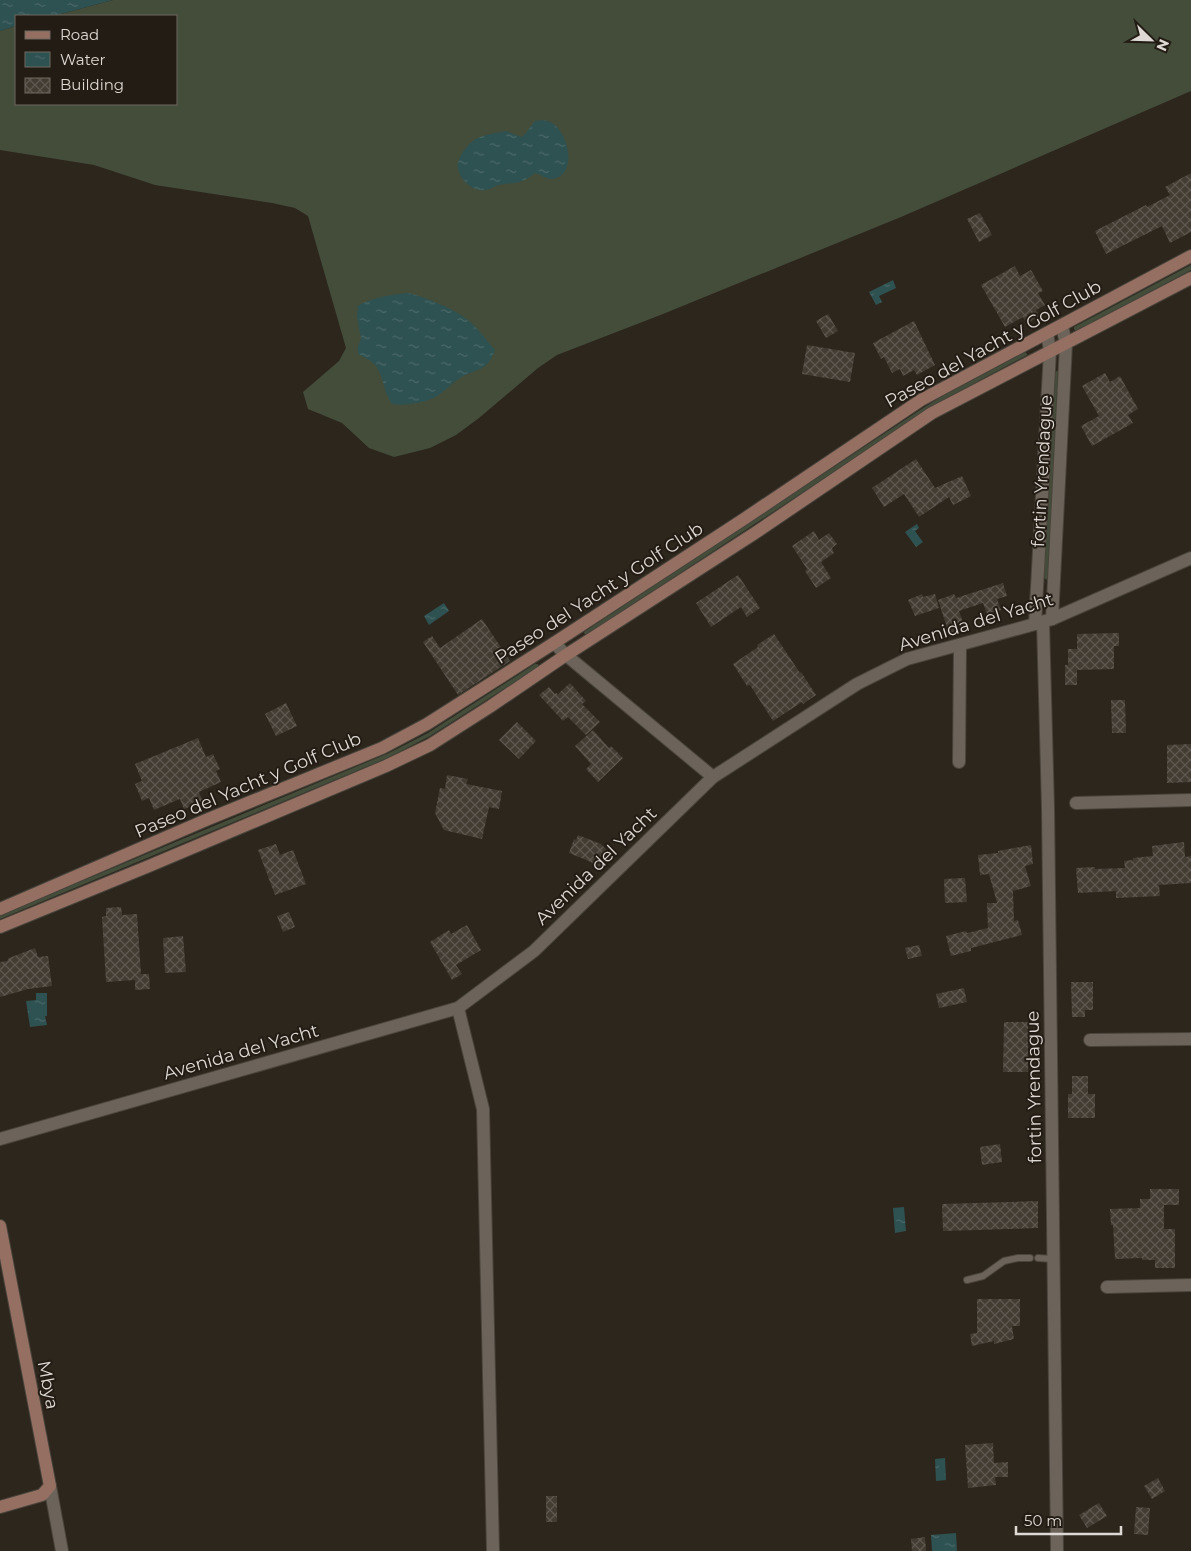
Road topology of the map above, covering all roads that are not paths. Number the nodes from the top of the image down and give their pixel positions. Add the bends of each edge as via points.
1 (1191, 256) edge
2 (1191, 278) edge
3 (1062, 326) junction
4 (1047, 333) junction
5 (1066, 344) junction
6 (1050, 351) junction
7 (1191, 558) edge
8 (1043, 622) junction
9 (554, 643) junction
10 (960, 645) junction
11 (566, 655) junction
12 (959, 762) dead end
13 (713, 777) junction
14 (1191, 800) edge
15 (1076, 803) dead end
16 (0, 909) edge
17 (0, 927) edge
18 (458, 1008) junction
19 (1090, 1040) dead end
20 (1191, 1040) edge
21 (0, 1139) edge
22 (0, 1226) edge
23 (1030, 1258) dead end
24 (1038, 1258) dead end
25 (1054, 1259) junction
26 (967, 1280) dead end
27 (1191, 1285) edge
28 (1107, 1287) dead end
29 (50, 1486) junction
30 (0, 1507) edge
31 (62, 1551) edge
32 (493, 1551) edge
33 (1057, 1551) edge

1 - 3 main road, Paseo del Yacht y Golf Club
2 - 5 main road, Paseo del Yacht y Golf Club
3 - 4 main road, Paseo del Yacht y Golf Club
3 - 5 street, fortin Yrendague
4 - 6 street, fortin Yrendague
4 - 9 main road, Paseo del Yacht y Golf Club via 921,400
5 - 6 main road, Paseo del Yacht y Golf Club
5 - 8 street, fortin Yrendague
6 - 8 street, fortin Yrendague
6 - 11 main road, Paseo del Yacht y Golf Club via 932,413
7 - 8 street, Avenida del Yacht
8 - 10 street, Avenida del Yacht
8 - 25 street, fortin Yrendague
9 - 11 street
9 - 16 main road, Paseo del Yacht y Golf Club via 427,724 382,748
10 - 12 street
10 - 13 street, Avenida del Yacht via 907,659 857,684
11 - 13 street
11 - 17 main road, Paseo del Yacht y Golf Club via 430,744 386,766
13 - 18 street, Avenida del Yacht via 534,951
14 - 15 street
18 - 21 street, Avenida del Yacht
18 - 32 street via 483,1109
19 - 20 street
22 - 29 main road, Mbya
23 - 26 lane via 1004,1261 983,1276
24 - 25 lane
25 - 33 street, fortin Yrendague
27 - 28 street
29 - 30 main road via 42,1495
29 - 31 street, Mbya

